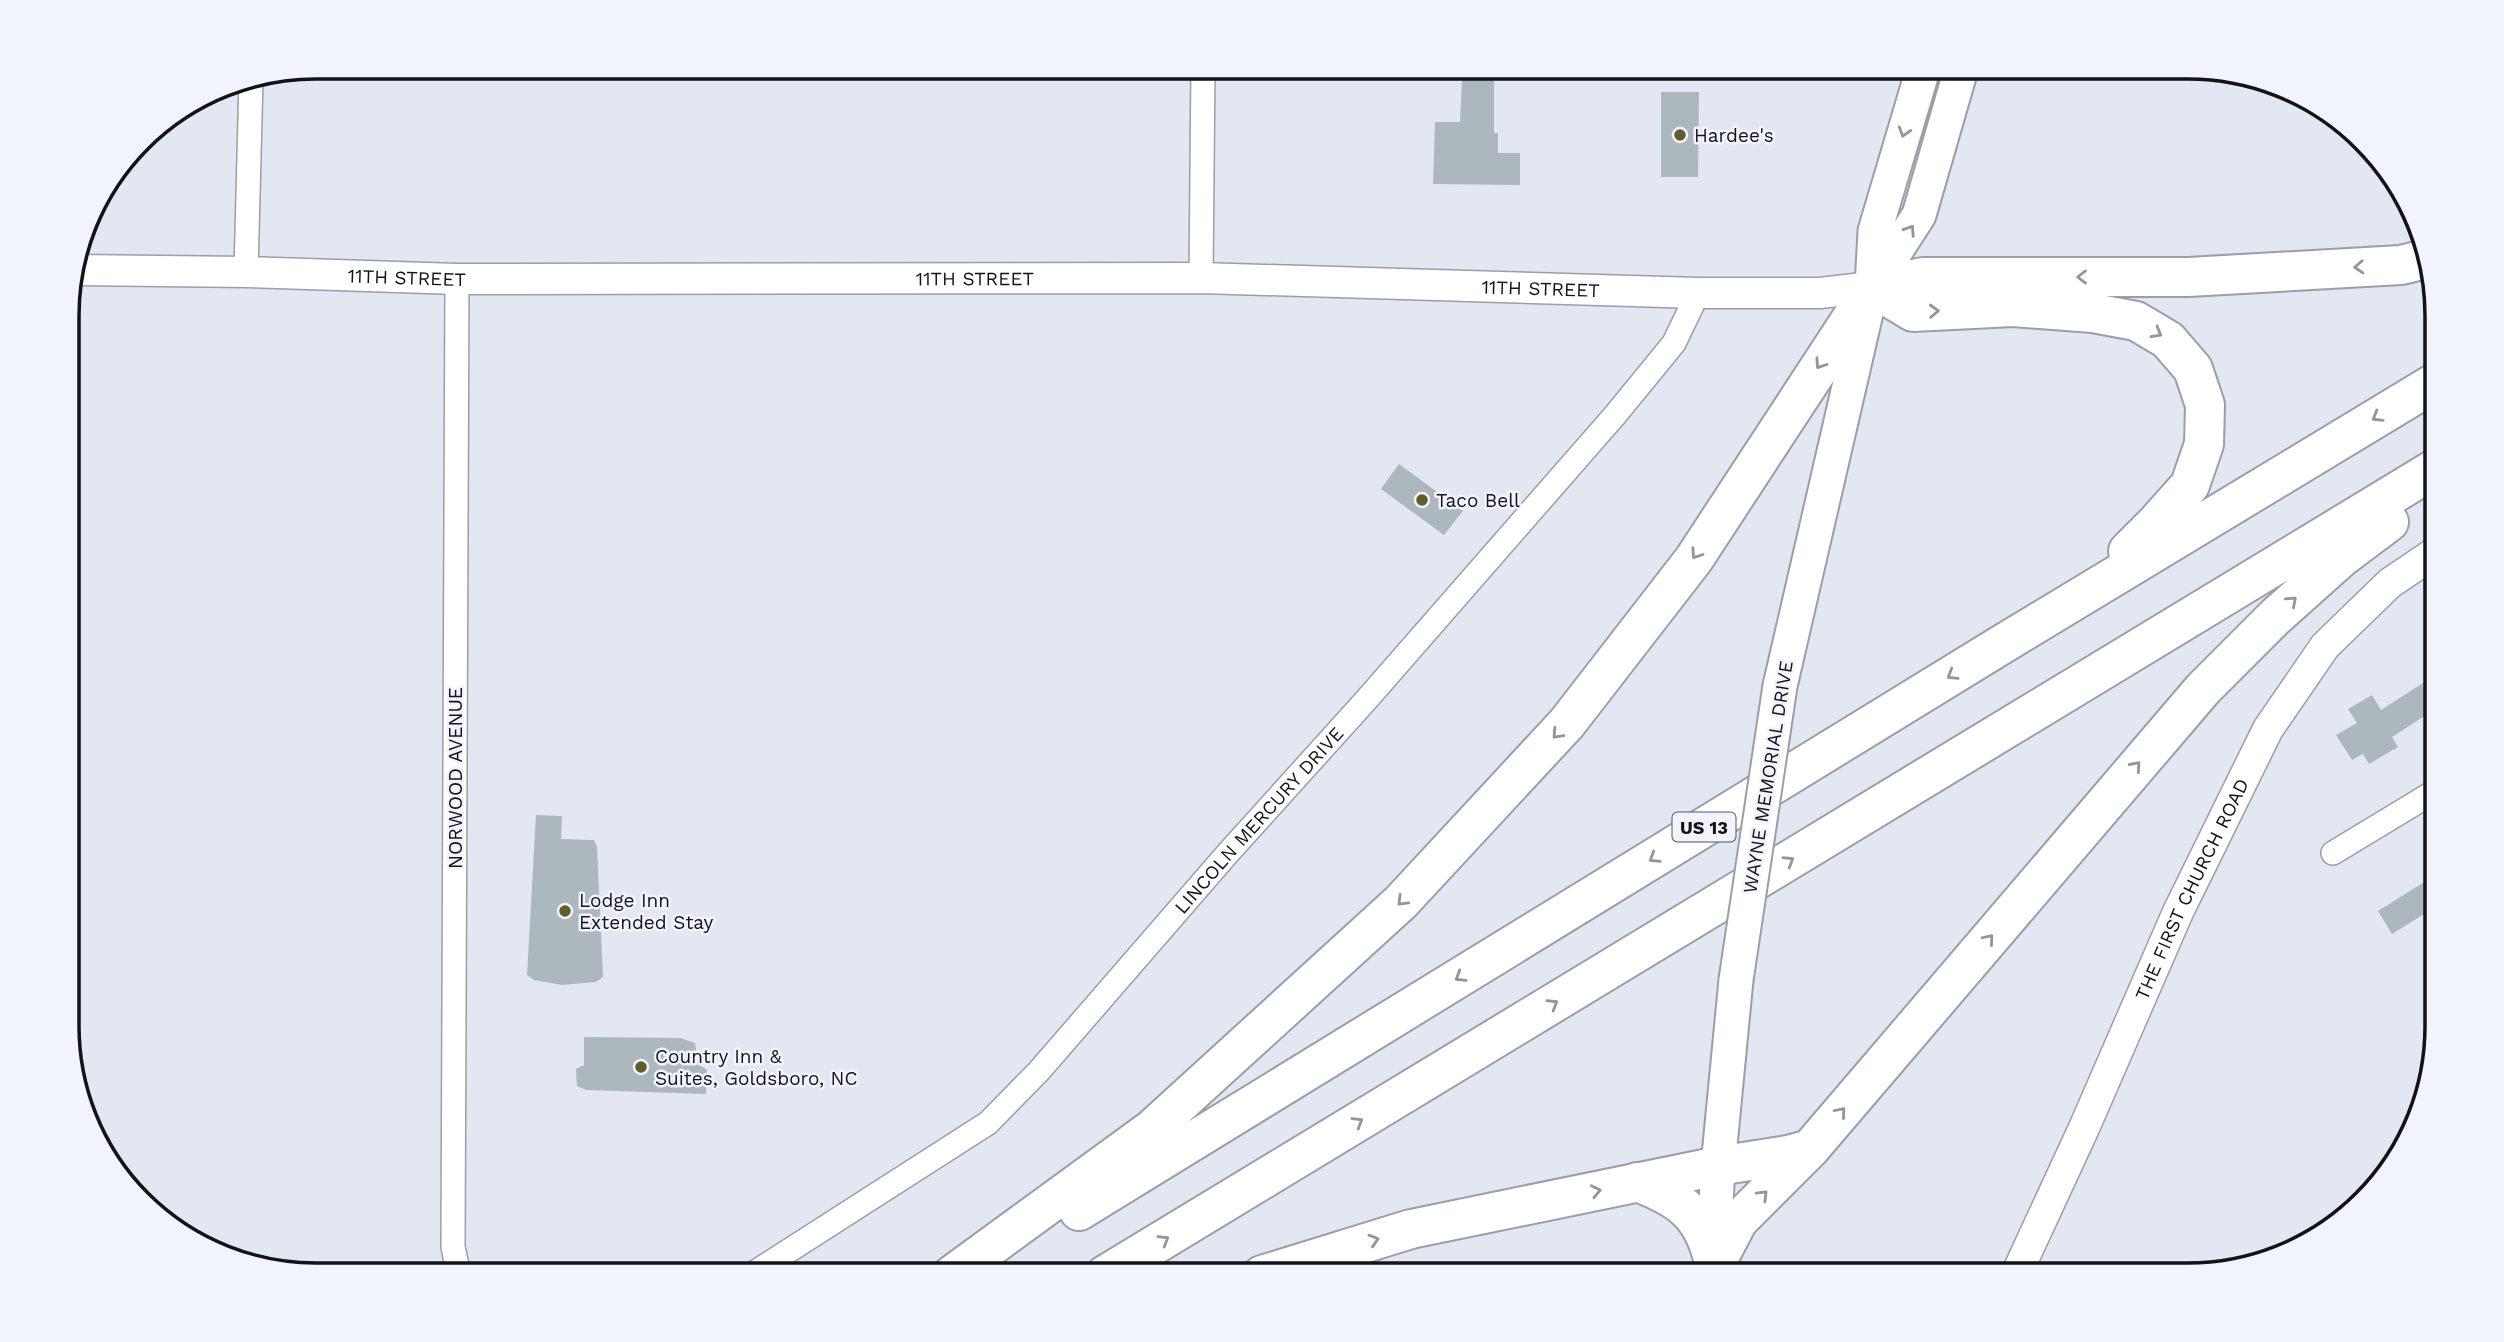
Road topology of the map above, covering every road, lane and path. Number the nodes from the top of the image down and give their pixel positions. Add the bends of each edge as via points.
1 (1203, 79) edge
2 (1920, 79) edge
3 (1958, 79) edge
4 (251, 88) edge
5 (2418, 261) edge
6 (84, 270) edge
7 (246, 272) junction
8 (1201, 278) junction
9 (457, 279) junction
10 (1872, 287) junction
11 (1698, 293) junction
12 (2425, 389) edge
13 (2425, 475) edge
14 (2425, 494) edge
15 (2425, 559) edge
16 (2001, 645) junction
17 (2425, 797) edge
18 (2333, 853) dead end
19 (1810, 1149) junction
20 (1718, 1166) junction
21 (1637, 1182) junction
22 (456, 1263) edge
23 (770, 1263) edge
24 (968, 1263) edge
25 (994, 1263) edge
26 (1125, 1263) edge
27 (1301, 1263) edge
28 (1711, 1263) edge
29 (1712, 1263) edge
30 (1715, 1263) edge
31 (2022, 1263) edge

1 - 8 street
2 -> 10 main road, WAYNE MEMORIAL DRIVE via 1875,231
10 -> 3 main road, WAYNE MEMORIAL DRIVE via 1919,215
4 - 7 street
5 -> 10 highway via 2188,277 1923,277
6 - 7 street, 11TH STREET
7 - 9 street, 11TH STREET
8 - 9 street, 11TH STREET
8 - 11 street, 11TH STREET
9 - 22 street, NORWOOD AVENUE
10 - 11 street, 11TH STREET via 1820,293
10 -> 16 highway via 1913,312 2013,307 2136,321 2168,340 2193,369 2205,405 2204,444 2190,485 2124,554
10 - 20 main road, WAYNE MEMORIAL DRIVE, bridge via 1780,686 1736,980
10 -> 24 highway via 1694,559 1567,723 1401,902 1152,1129
11 - 23 street, LINCOLN MERCURY DRIVE via 1674,343 1616,414 1039,1071 988,1123
12 -> 16 highway, US 13
26 -> 13 highway
19 -> 14 highway via 2203,689 2341,558
15 - 31 street, THE FIRST CHURCH ROAD via 2389,583 2325,646 2268,729 2178,912
16 -> 25 highway, US 13
17 - 18 street
19 - 20 highway
30 -> 19 highway via 1738,1221
20 - 21 highway
20 - 29 main road, WAYNE MEMORIAL DRIVE
27 -> 21 highway via 1411,1229
21 - 28 highway via 1667,1193 1688,1208 1708,1238

